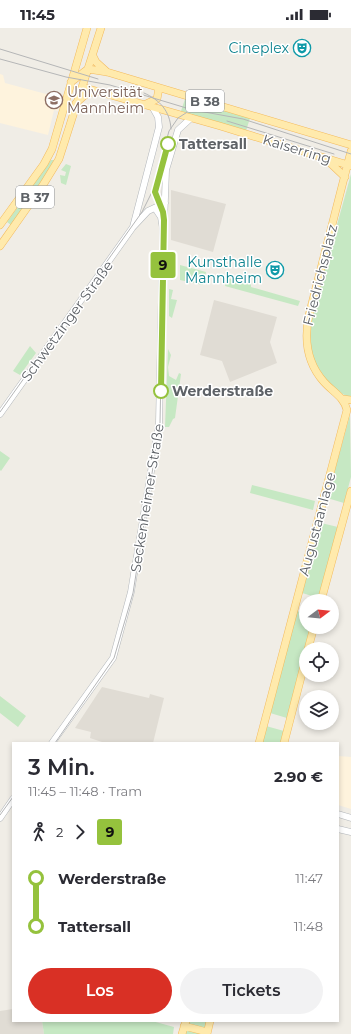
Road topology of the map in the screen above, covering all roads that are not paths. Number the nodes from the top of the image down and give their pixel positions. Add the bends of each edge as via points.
1 (86, 28) edge
2 (101, 28) edge
3 (93, 56) junction
4 (88, 69) junction
5 (107, 72) junction
6 (74, 74) junction
7 (82, 87) junction
8 (159, 88) junction
9 (94, 91) junction
10 (75, 104) junction
11 (144, 105) junction
12 (153, 108) junction
13 (191, 118) junction
14 (351, 144) edge
15 (351, 151) edge
16 (325, 158) junction
17 (350, 164) edge
18 (345, 177) junction
19 (165, 203) junction
20 (155, 208) junction
21 (0, 225) edge
22 (133, 227) junction
23 (163, 230) junction
24 (0, 246) edge
25 (343, 399) junction
26 (351, 400) edge
27 (0, 414) edge
28 (351, 491) edge
29 (323, 594) edge
30 (300, 682) edge
31 (53, 742) edge
32 (259, 742) edge
33 (284, 742) edge
34 (12, 800) edge
35 (339, 817) edge
36 (0, 818) edge
37 (351, 818) edge
38 (339, 829) edge
39 (351, 832) edge
40 (210, 1022) edge
41 (185, 1024) edge
42 (207, 1033) edge
43 (182, 1034) edge

1 - 6 main road, B 37
2 - 3 main road, B 37
3 - 4 main road, B 37
3 - 5 main road
4 - 5 main road, Kaiserring / B 38
4 - 6 main road
4 - 7 main road, B 37
5 - 8 main road, Kaiserring / B 38
6 - 7 main road
6 - 21 main road, B 37 via 52,149
7 - 9 main road, Kaiserring / B 38
7 - 10 main road, B 37
8 - 11 main road via 157,99
8 - 14 main road, Kaiserring / B 38
9 - 10 main road
9 - 11 main road, Kaiserring / B 38
10 - 24 main road, B 37 via 62,153 54,169
11 - 12 main road, Kaiserring / B 38
12 - 13 main road, Kaiserring / B 38
12 - 22 street, Schwetzinger Straße via 160,127
13 - 16 main road, Kaiserring / B 38
13 - 19 street via 178,130 166,170
15 - 17 main road, Friedrichsplatz
16 - 17 main road, Kaiserring / B 38
16 - 18 main road
17 - 18 main road, Friedrichsplatz
18 - 25 main road, Friedrichsplatz via 306,335 316,370
19 - 20 street, Schwetzinger Straße
19 - 23 street, Seckenheimer Straße
20 - 22 street, Schwetzinger Straße via 148,211
20 - 23 street, Seckenheimer Straße via 161,216
22 - 27 street, Schwetzinger Straße
23 - 31 street, Seckenheimer Straße via 159,423 131,592 113,658
25 - 26 main road
25 - 32 main road, Augustaanlage via 347,410 346,417
28 - 29 main road, Augustaanlage
30 - 33 main road
34 - 36 street
35 - 37 street
38 - 39 street
40 - 42 main road
41 - 42 main road
41 - 43 main road

